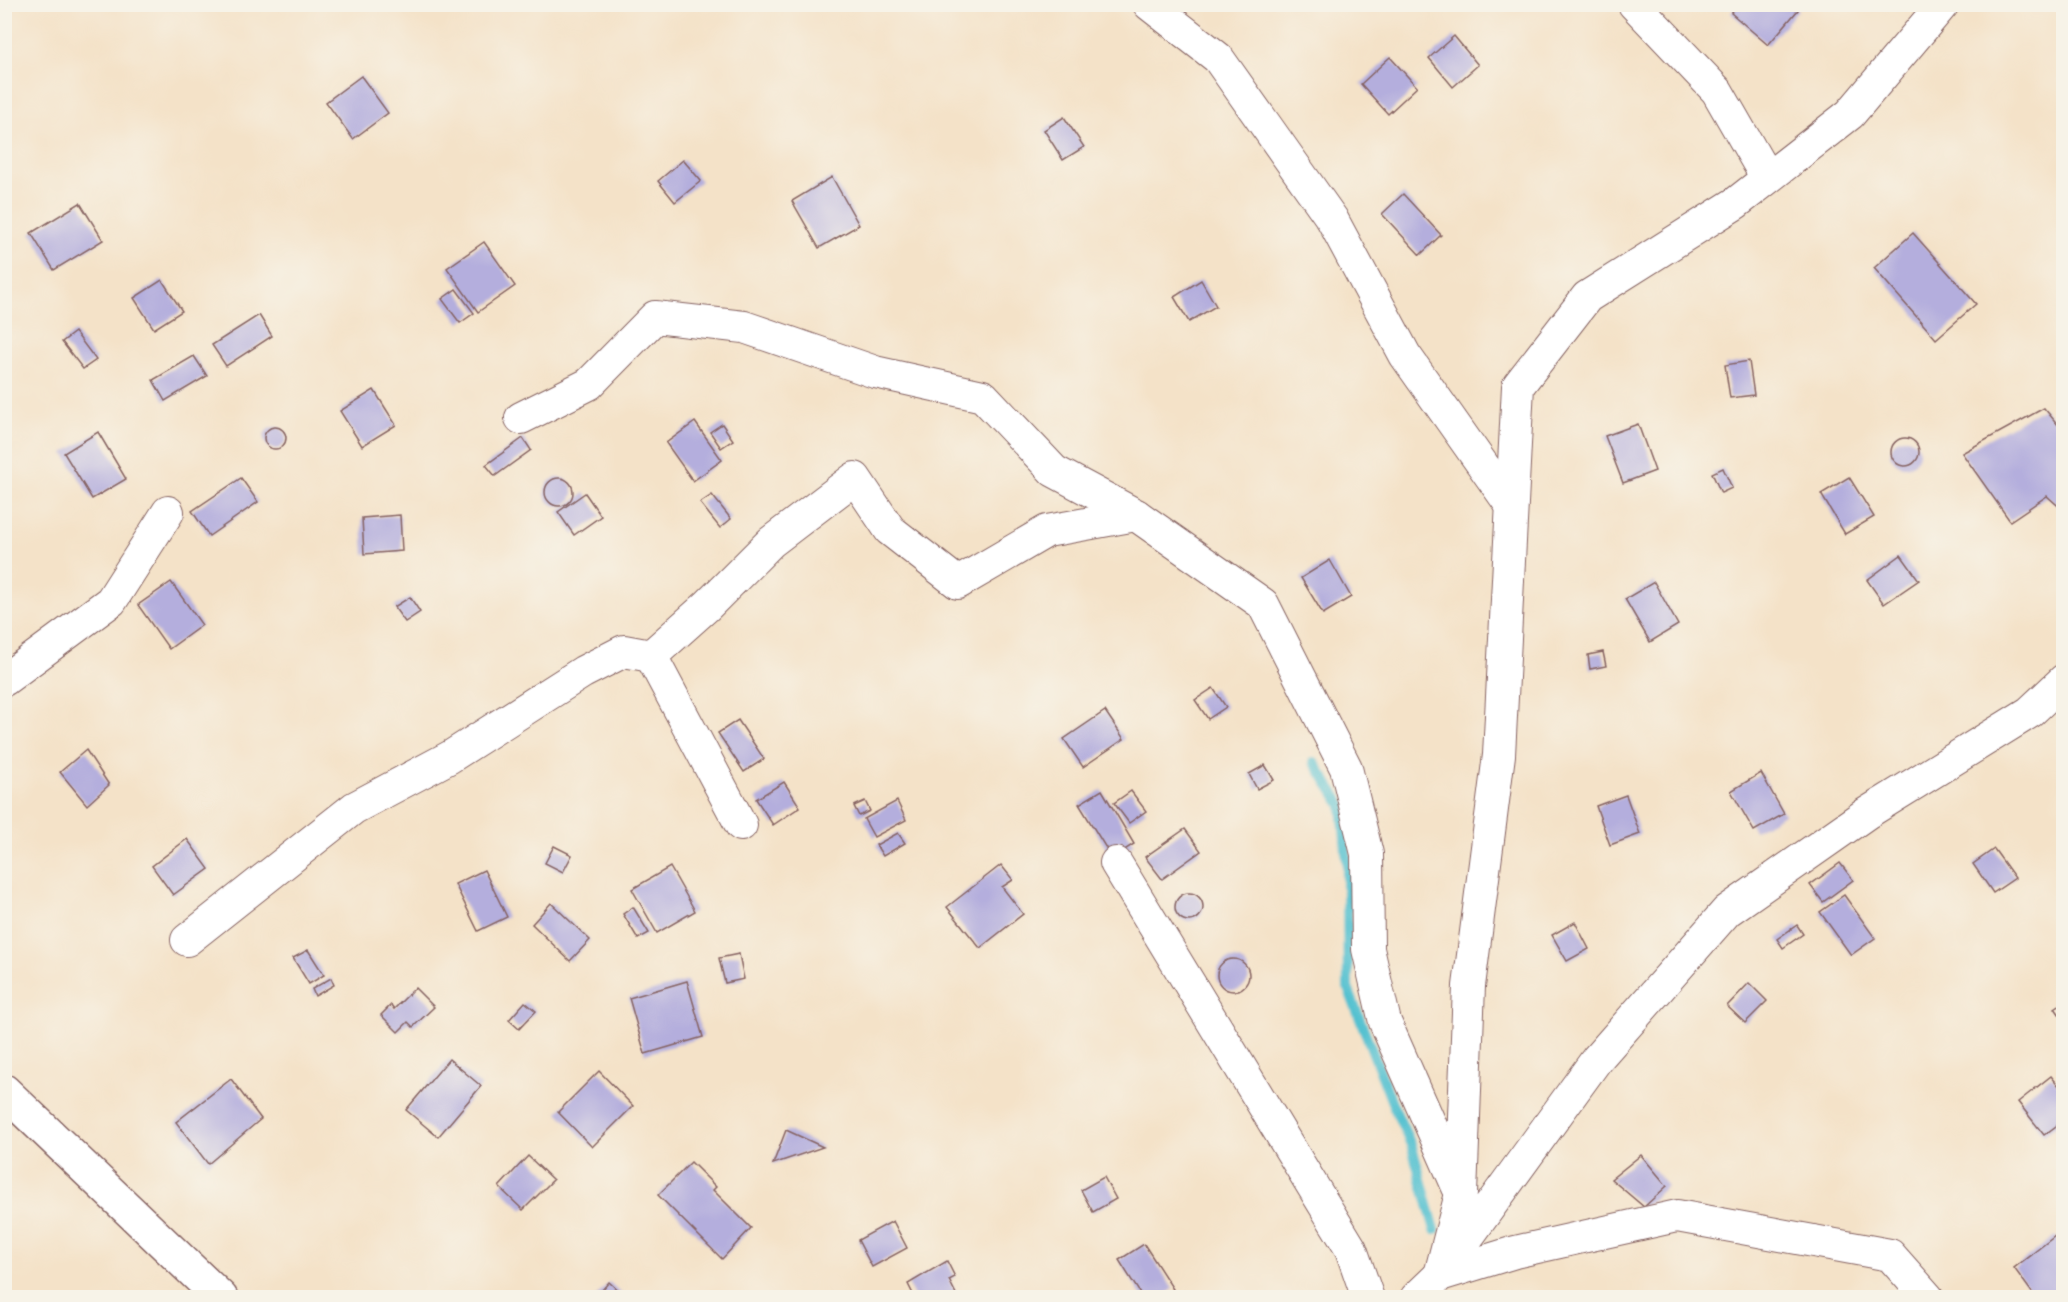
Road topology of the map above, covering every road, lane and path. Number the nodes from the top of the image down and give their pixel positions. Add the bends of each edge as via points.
1 (1149, 4) edge
2 (1634, 4) edge
3 (1943, 4) edge
4 (1767, 178) junction
5 (522, 418) dead end
6 (1511, 506) junction
7 (168, 512) dead end
8 (1136, 515) junction
9 (651, 656) junction
10 (4, 680) edge
11 (2064, 680) edge
12 (741, 825) dead end
13 (1116, 863) dead end
14 (187, 940) dead end
15 (4, 1091) edge
16 (1461, 1194) junction
17 (1440, 1275) junction
18 (221, 1298) edge
19 (1368, 1298) edge
20 (1416, 1298) edge
21 (1928, 1298) edge

1 - 6 street via 1218,58 1332,219 1406,355
2 - 4 street via 1717,91
3 - 4 street via 1850,114
4 - 6 street via 1736,203 1587,297 1518,386
5 - 8 street via 589,384 655,317 744,327 875,372 983,396 1054,471
6 - 16 street via 1499,755 1469,986
7 - 10 street via 111,601
8 - 9 street via 1047,531 958,583 890,530 855,478 771,542
8 - 16 street via 1263,604 1346,768 1367,854 1368,948 1385,1022
9 - 12 street
9 - 14 street via 624,651 583,672 450,758 354,808
11 - 17 street via 2030,712 1868,813 1727,911 1597,1059
13 - 19 street via 1351,1249
15 - 18 street
16 - 17 street
17 - 20 street
17 - 21 street via 1515,1252 1677,1216 1890,1255

